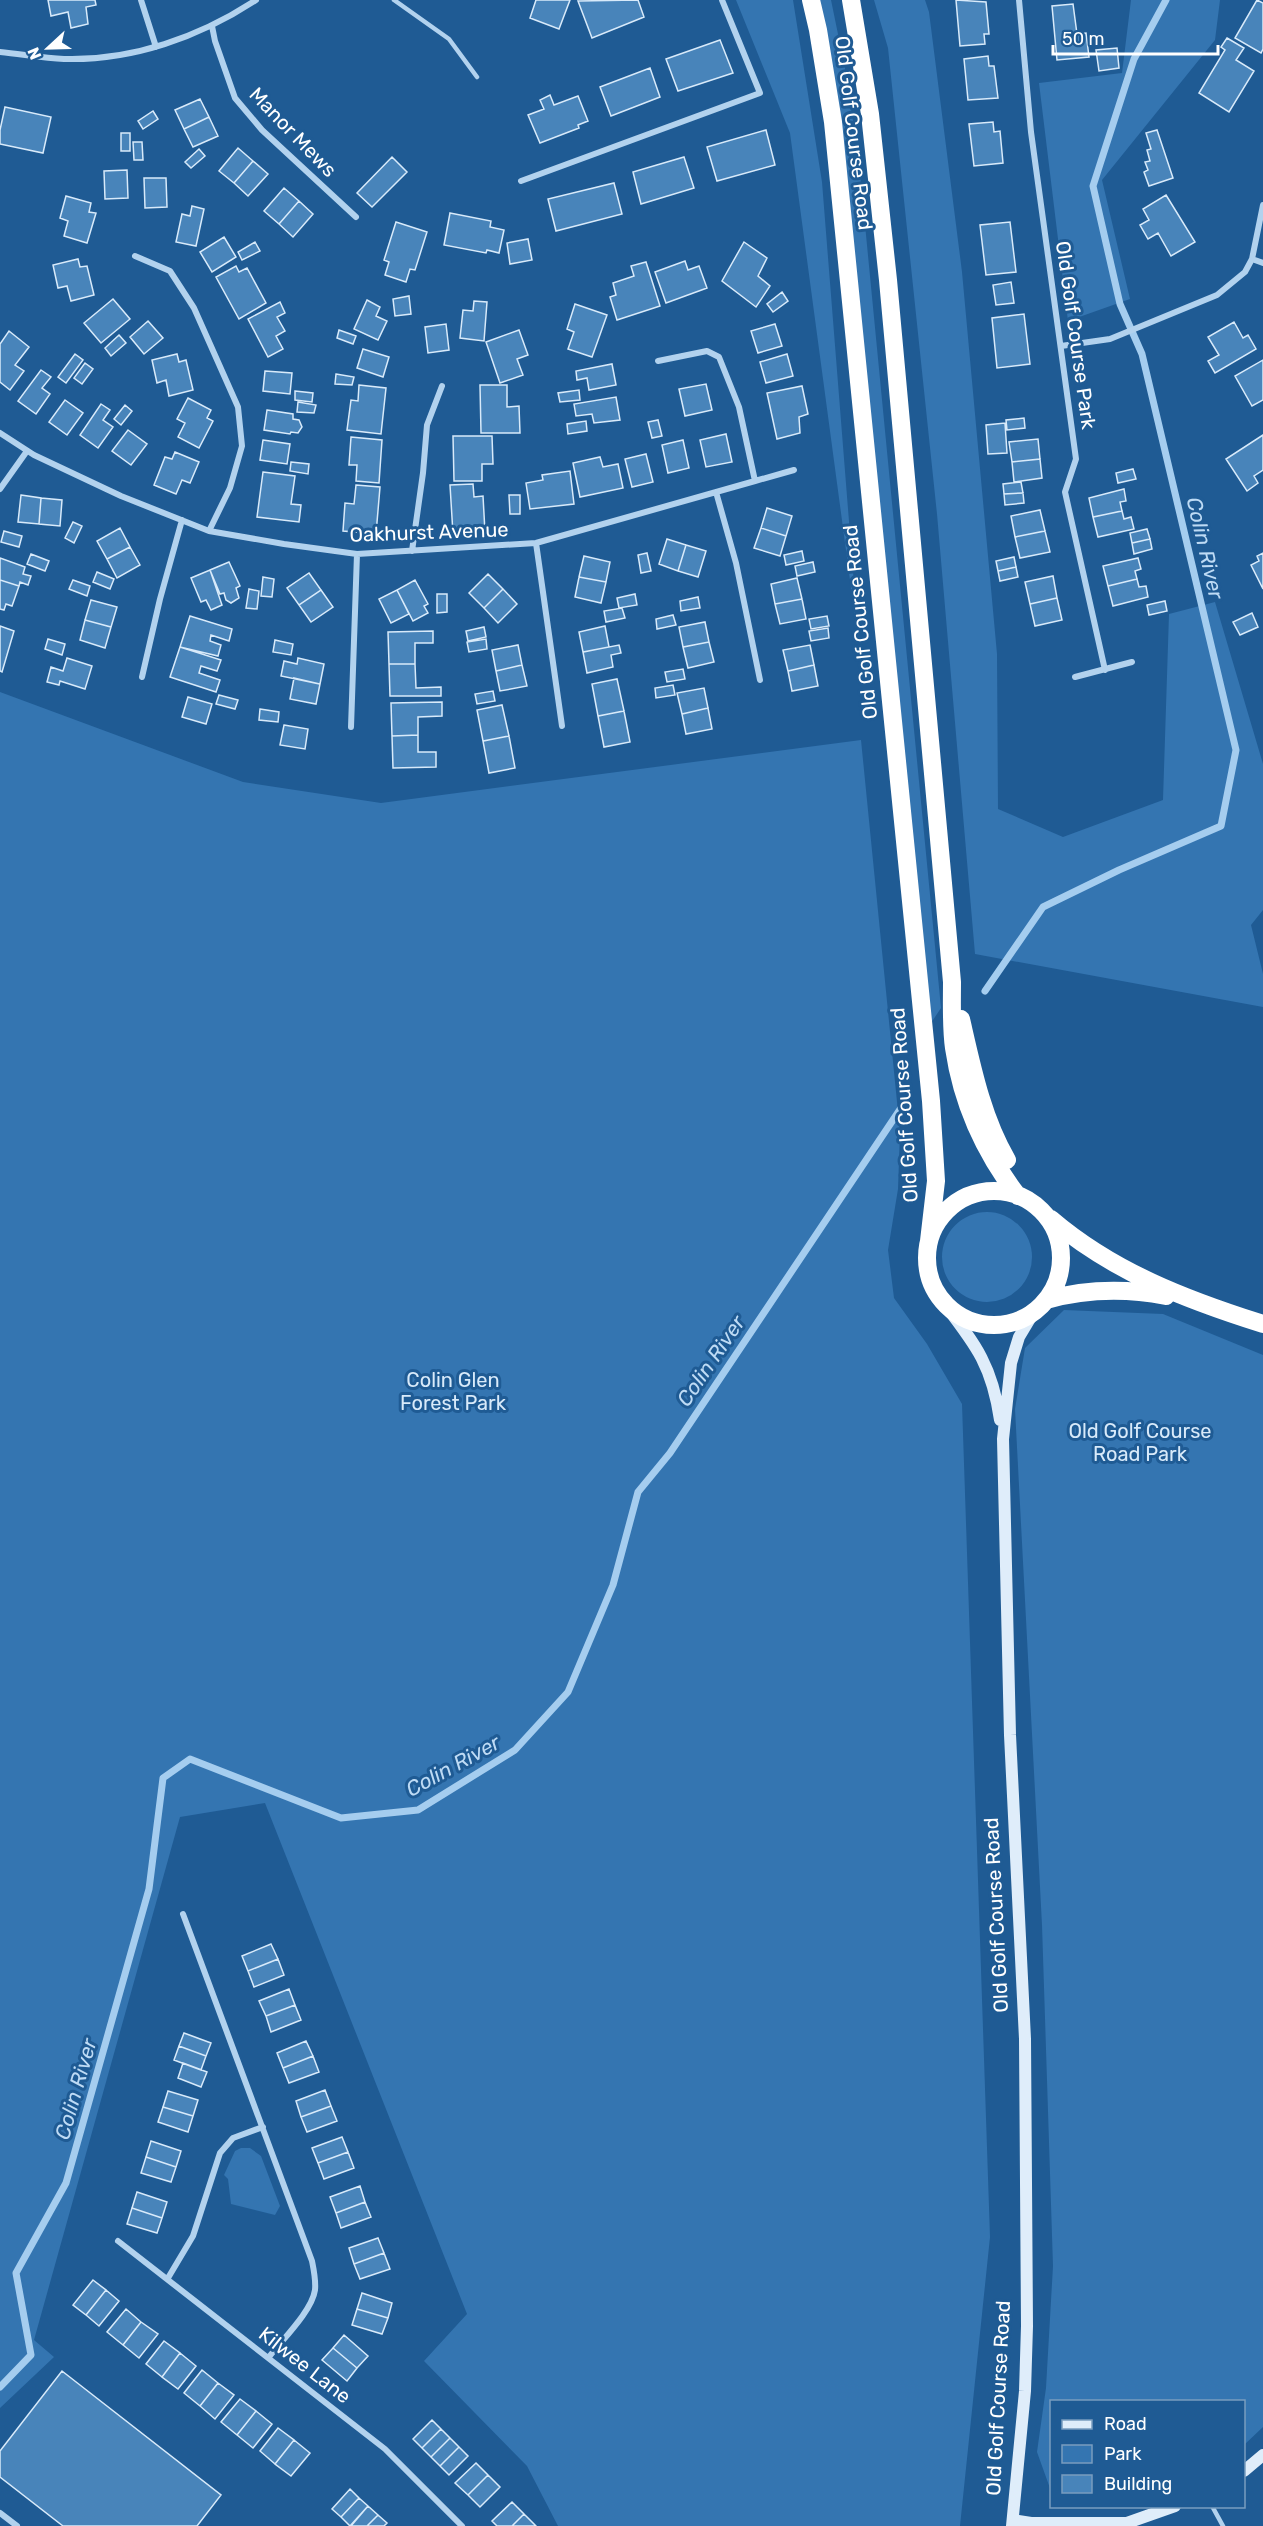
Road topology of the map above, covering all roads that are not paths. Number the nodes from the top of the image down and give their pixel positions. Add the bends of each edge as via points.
1 (141, 0) edge
2 (256, 0) edge
3 (394, 0) edge
4 (722, 0) edge
5 (811, 0) edge
6 (851, 0) edge
7 (1019, 0) edge
8 (212, 26) junction
9 (156, 47) junction
10 (0, 52) edge
11 (477, 77) dead end
12 (521, 181) dead end
13 (1263, 205) edge
14 (356, 217) dead end
15 (135, 256) dead end
16 (1252, 259) junction
17 (1263, 263) edge
18 (1061, 346) junction
19 (658, 361) dead end
20 (442, 386) dead end
21 (0, 433) edge
22 (27, 451) junction
23 (794, 470) dead end
24 (755, 481) junction
25 (0, 489) edge
26 (716, 492) junction
27 (182, 520) junction
28 (210, 531) junction
29 (536, 543) junction
30 (412, 551) junction
31 (357, 554) junction
32 (1132, 662) dead end
33 (1105, 670) junction
34 (142, 677) dead end
35 (1076, 677) dead end
36 (760, 680) dead end
37 (562, 726) dead end
38 (351, 728) dead end
39 (952, 982) junction
40 (1018, 1196) junction
41 (1042, 1212) junction
42 (929, 1240) junction
43 (942, 1300) junction
44 (1200, 1304) junction
45 (1040, 1306) junction
46 (1263, 1324) edge
47 (1003, 1439) junction
48 (183, 1914) dead end
49 (263, 2127) junction
50 (118, 2241) dead end
51 (168, 2278) junction
52 (269, 2357) junction
53 (1263, 2455) edge
54 (1245, 2470) edge
55 (1170, 2508) edge
56 (1213, 2508) edge
57 (0, 2513) edge
58 (1013, 2523) edge
59 (1127, 2525) edge
60 (17, 2526) edge
61 (462, 2526) edge
62 (1223, 2526) edge

1 - 9 street
2 - 8 street
3 - 11 lane via 449,39
4 - 12 street via 760,93
5 - 42 highway, Old Golf Course Road via 836,156 931,1101 936,1181
6 - 39 highway, Old Golf Course Road via 870,114 888,280
7 - 18 street, Old Golf Course Park via 1030,132
8 - 9 street
8 - 14 street, Manor Mews via 235,98 262,130
9 - 10 street via 65,59
13 - 16 street
15 - 28 street via 170,271 194,308 238,407 242,446 230,488
16 - 17 street
16 - 18 street via 1245,272 1217,295 1102,341
18 - 33 street, Old Golf Course Park via 1076,459 1065,492
19 - 24 street via 707,351 719,357 739,407
20 - 30 street via 427,424
21 - 22 street, Oakhurst Avenue
22 - 25 street
22 - 27 street, Oakhurst Avenue
23 - 24 street, Oakhurst Avenue
24 - 26 street, Oakhurst Avenue
26 - 29 street, Oakhurst Avenue
26 - 36 street via 736,563
27 - 28 street, Oakhurst Avenue
27 - 34 street
28 - 31 street, Oakhurst Avenue
29 - 30 street, Oakhurst Avenue
29 - 37 street
30 - 31 street, Oakhurst Avenue
31 - 38 street
32 - 33 street
33 - 35 street
39 - 40 highway, Old Golf Course Road via 954,1046 963,1092 981,1138
39 - 41 highway, Old Golf Course Road via 975,1082 997,1142
40 - 41 highway
40 - 42 highway via 989,1191 969,1196 952,1206
41 - 44 highway via 1114,1264
41 - 45 highway via 1055,1231 1061,1268 1056,1285
42 - 43 highway via 927,1262 931,1282
43 - 45 highway via 958,1315 977,1323 998,1325 1018,1321
43 - 47 street via 986,1364 996,1390
44 - 45 highway via 1111,1290 1072,1293
44 - 46 highway
45 - 47 street, Old Golf Course Road via 1019,1337 1011,1363
47 - 58 street, Old Golf Course Road via 1010,1735 1026,2063 1027,2326
48 - 49 street
49 - 51 street via 233,2138 220,2152 193,2236
49 - 52 street via 315,2277 311,2303
50 - 51 street, Kilwee Lane
51 - 52 street, Kilwee Lane
52 - 61 street, Kilwee Lane via 385,2449
53 - 54 street
55 - 59 street
56 - 62 lane
57 - 60 street
58 - 59 street

